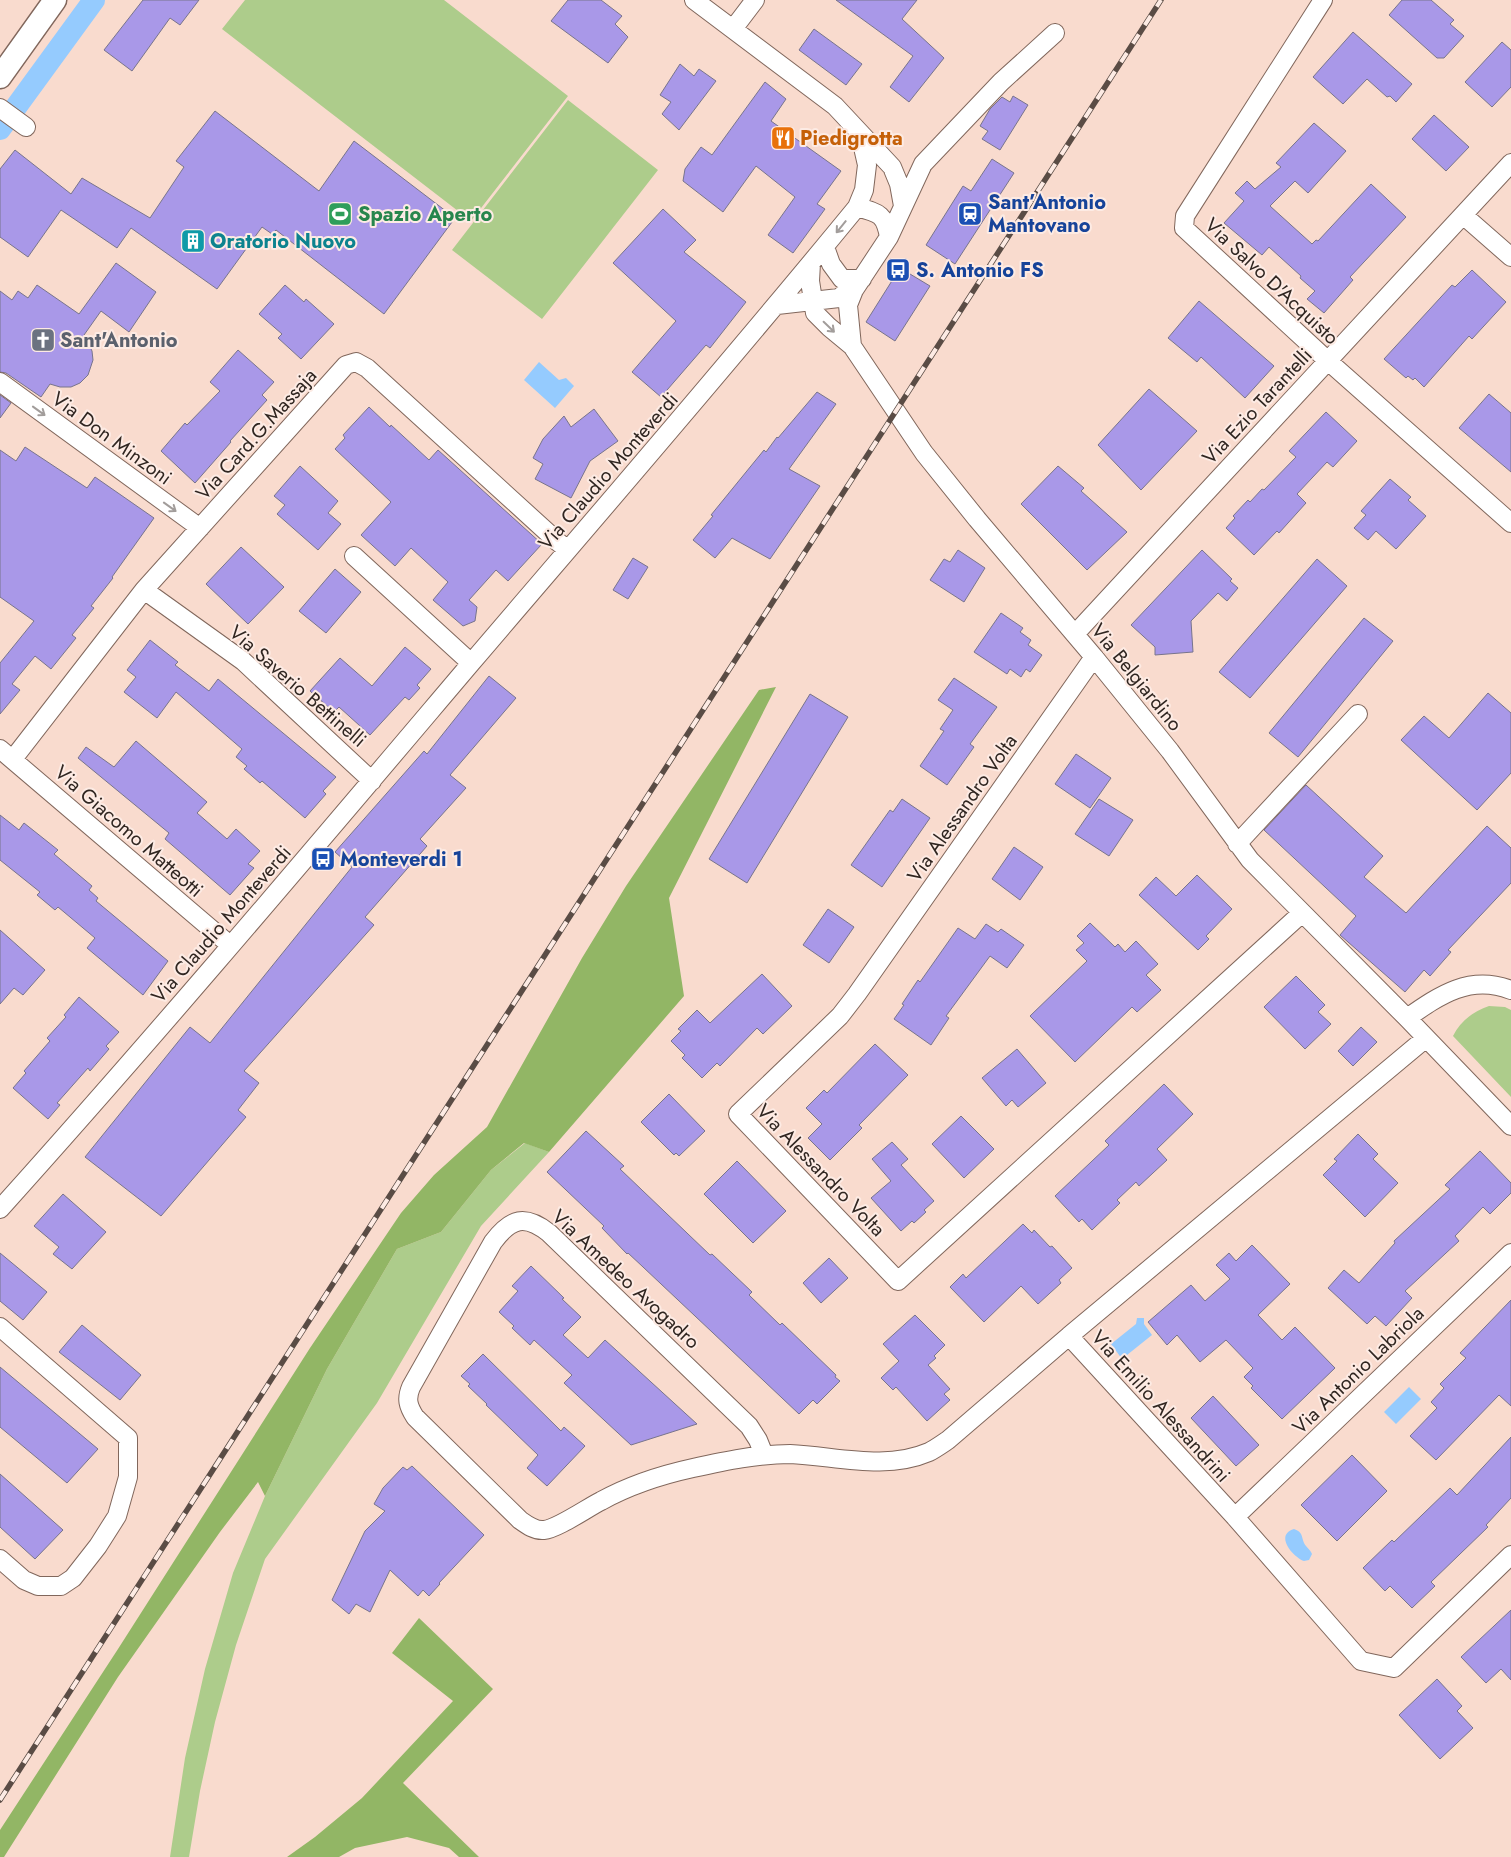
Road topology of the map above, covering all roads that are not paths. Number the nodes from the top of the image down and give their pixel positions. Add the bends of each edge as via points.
1 (55, 0) edge
2 (694, 0) edge
3 (755, 0) edge
4 (1323, 0) edge
5 (733, 29) junction
6 (1055, 33) dead end
7 (0, 77) edge
8 (0, 108) edge
9 (26, 127) dead end
10 (860, 134) junction
11 (1511, 163) edge
12 (923, 164) junction
13 (892, 167) junction
14 (865, 176) junction
15 (903, 206) junction
16 (857, 207) junction
17 (1463, 216) junction
18 (889, 237) junction
19 (825, 247) junction
20 (1511, 258) edge
21 (811, 264) junction
22 (862, 279) junction
23 (814, 302) junction
24 (777, 305) junction
25 (852, 346) junction
26 (1328, 361) junction
27 (0, 382) edge
28 (1511, 523) edge
29 (200, 528) junction
30 (568, 550) junction
31 (354, 556) dead end
32 (144, 590) junction
33 (1075, 634) junction
34 (1094, 657) junction
35 (471, 664) junction
36 (1358, 714) dead end
37 (6, 754) edge
38 (372, 781) junction
39 (1237, 844) junction
40 (1302, 913) junction
41 (230, 945) junction
42 (1511, 990) edge
43 (1407, 1018) junction
44 (1426, 1038) junction
45 (1511, 1126) edge
46 (0, 1209) edge
47 (1511, 1253) edge
48 (0, 1327) edge
49 (1069, 1336) junction
50 (764, 1455) junction
51 (1234, 1517) junction
52 (1511, 1555) edge
53 (0, 1559) edge

1 - 7 street
2 - 5 street
3 - 5 street
4 - 26 street, Via Salvo D'Acquisto via 1185,216 1184,228
5 - 10 street via 835,106
6 - 12 street via 1001,82
8 - 9 street
10 - 13 street
10 - 14 street via 867,165
11 - 17 street, Via Ezio Tarantelli
12 - 13 street
12 - 15 street
13 - 14 street via 878,169
13 - 15 street via 900,184
14 - 16 street via 864,190
15 - 18 street
16 - 18 street via 877,212 886,222
16 -> 19 street
17 - 20 street
17 - 26 street, Via Ezio Tarantelli
18 - 22 street
19 - 21 street, Via Claudio Monteverdi
19 - 22 street via 830,264 842,279
21 - 23 street
21 - 24 street, Via Claudio Monteverdi
22 - 23 street via 839,298
22 - 25 street via 848,305
23 - 24 street
23 -> 25 street via 815,313
24 - 30 street, Via Claudio Monteverdi
25 - 33 street, Via Belgiardino via 924,453
26 - 28 street, Via Salvo D'Acquisto
26 - 33 street, Via Ezio Tarantelli
27 -> 29 street, Via Don Minzoni
29 - 30 street, Via Card.G.Massaja via 346,365 356,362 367,368
29 - 32 street, Via Card.G.Massaja
30 - 35 street, Via Claudio Monteverdi
31 - 35 street
32 - 37 street, Via Card.G.Massaja
32 - 38 street, Via Saverio Bettinelli via 243,660
33 - 34 street, Via Belgiardino
34 - 39 street, Via Belgiardino via 1170,751
34 - 40 street, Via Alessandro Volta via 840,1016 738,1114 898,1282
35 - 38 street, Via Claudio Monteverdi
36 - 39 street
37 - 41 street, Via Giacomo Matteotti
38 - 41 street, Via Claudio Monteverdi
39 - 40 street, Via Belgiardino
40 - 43 street, Via Belgiardino
41 - 46 street, Via Claudio Monteverdi
42 - 43 street via 1485,984 1453,990 1435,998
43 - 44 street, Via Belgiardino
44 - 45 street, Via Belgiardino
44 - 49 street, Via Emilio Alessandrini
47 - 51 street, Via Antonio Labriola
48 - 53 street via 128,1438 128,1477 117,1516 98,1546 72,1578 61,1586 38,1586 24,1580
49 - 50 street, Via Amedeo Avogadro via 948,1440 929,1452 884,1462 790,1454
49 - 51 street, Via Emilio Alessandrini
50 - 50 street, Via Amedeo Avogadro via 666,1474 634,1485 543,1530 531,1528 506,1506 415,1416 407,1396 493,1242 510,1225 528,1220 550,1232 749,1426
51 - 52 street, Via Emilio Alessandrini via 1361,1661 1394,1668

